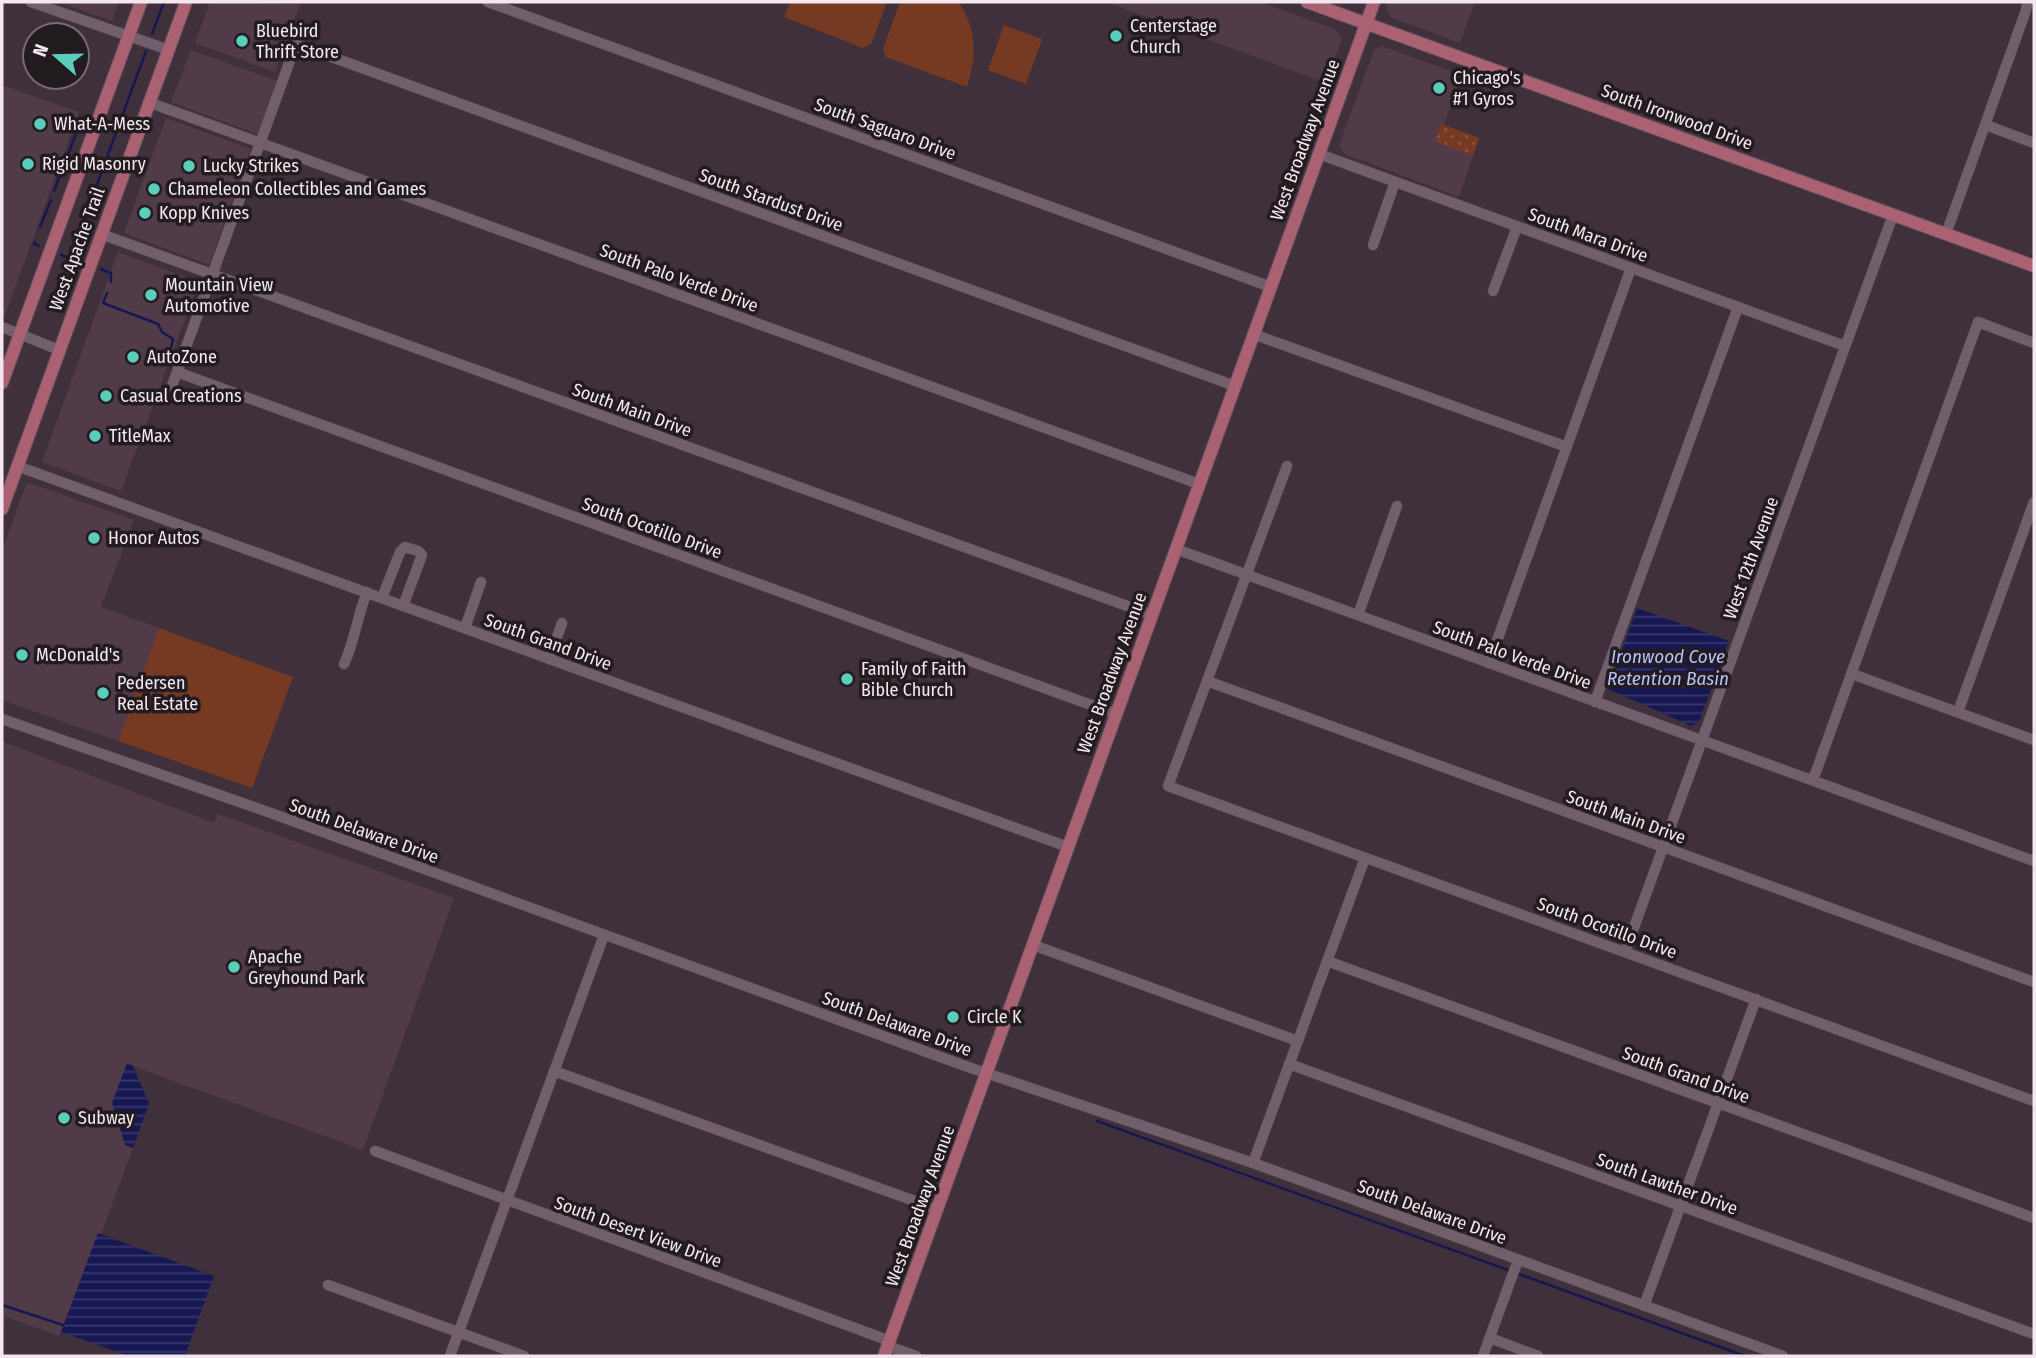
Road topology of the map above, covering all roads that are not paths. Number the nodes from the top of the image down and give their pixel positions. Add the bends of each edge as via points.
1 (31, 2) edge
2 (141, 2) edge
3 (186, 2) edge
4 (488, 2) edge
5 (1307, 2) edge
6 (1374, 2) edge
7 (2028, 2) edge
8 (1366, 23) junction
9 (128, 37) junction
10 (169, 50) junction
11 (148, 102) junction
12 (1986, 125) junction
13 (261, 143) junction
14 (2034, 143) edge
15 (1319, 154) junction
16 (1395, 182) junction
17 (1893, 215) junction
18 (1517, 227) junction
19 (101, 234) junction
20 (1946, 234) junction
21 (1373, 245) dead end
22 (2034, 266) edge
23 (1632, 268) junction
24 (213, 275) junction
25 (1271, 287) junction
26 (1493, 291) dead end
27 (1738, 307) junction
28 (2, 327) edge
29 (20, 334) junction
30 (1253, 334) junction
31 (2034, 343) edge
32 (1845, 346) junction
33 (59, 350) junction
34 (177, 372) junction
35 (2, 383) edge
36 (1235, 386) junction
37 (169, 394) dead end
38 (1567, 447) junction
39 (18, 466) junction
40 (1287, 466) dead end
41 (1199, 484) junction
42 (2034, 502) edge
43 (1397, 506) dead end
44 (2, 509) edge
45 (1176, 549) junction
46 (1247, 575) junction
47 (481, 582) dead end
48 (367, 592) junction
49 (382, 598) junction
50 (403, 606) junction
51 (1152, 615) junction
52 (1358, 615) junction
53 (562, 622) dead end
54 (465, 628) junction
55 (549, 659) junction
56 (1489, 663) junction
57 (344, 664) dead end
58 (1852, 674) junction
59 (1207, 681) junction
60 (1595, 702) junction
61 (1958, 712) junction
62 (1116, 714) junction
63 (2, 719) edge
64 (1702, 740) junction
65 (2034, 740) edge
66 (1813, 780) junction
67 (1068, 847) junction
68 (1663, 847) junction
69 (1365, 858) junction
70 (2034, 861) edge
71 (604, 935) junction
72 (1033, 945) junction
73 (1625, 952) junction
74 (1327, 961) junction
75 (2034, 982) edge
76 (1756, 999) junction
77 (1298, 1041) junction
78 (1289, 1064) junction
79 (554, 1071) junction
80 (986, 1073) junction
81 (2034, 1101) edge
82 (1718, 1103) junction
83 (375, 1151) dead end
84 (1253, 1163) junction
85 (507, 1201) junction
86 (1681, 1205) junction
87 (937, 1209) junction
88 (2034, 1218) edge
89 (1515, 1269) junction
90 (328, 1285) dead end
91 (1644, 1306) junction
92 (459, 1333) junction
93 (2034, 1334) edge
94 (1490, 1338) junction
95 (887, 1348) edge
96 (450, 1356) edge
97 (524, 1356) edge
98 (916, 1356) edge
99 (1483, 1356) edge
100 (1538, 1356) edge
101 (1783, 1356) edge

1 - 9 street
2 - 9 main road, West Apache Trail
3 - 10 main road, West Apache Trail
4 - 25 street, South Saguaro Drive
5 - 8 main road, South Ironwood Drive
6 - 8 main road, West Broadway Avenue
7 - 12 street
8 - 15 main road, West Broadway Avenue
8 - 17 main road, South Ironwood Drive
9 - 10 street
9 - 29 main road, West Apache Trail
10 - 11 main road, West Apache Trail
11 - 13 street, South Palo Verde Drive
11 - 19 main road, West Apache Trail
12 - 14 street
12 - 20 street
13 - 24 street
13 - 36 street, South Stardust Drive via 296,44
13 - 41 street, South Palo Verde Drive
15 - 16 street, South Mara Drive
15 - 25 main road, West Broadway Avenue
16 - 18 street, South Mara Drive
16 - 21 street
17 - 20 main road, South Ironwood Drive
17 - 32 street, West 12th Avenue
18 - 23 street, South Mara Drive
18 - 26 street
19 - 24 street, South Main Drive
19 - 33 main road, West Apache Trail
20 - 22 main road, South Ironwood Drive
23 - 27 street, South Mara Drive
23 - 38 street
24 - 34 street
24 - 51 street, South Main Drive
25 - 30 main road, West Broadway Avenue
27 - 32 street, South Mara Drive
27 - 60 street
28 - 29 street
29 - 33 street
29 - 35 main road, West Apache Trail
30 - 36 main road, West Broadway Avenue
30 - 38 street
31 - 58 street via 1978,323
32 - 64 street, West 12th Avenue
33 - 39 main road, West Apache Trail
34 - 37 street
34 - 62 street, South Ocotillo Drive
36 - 41 main road, West Broadway Avenue
38 - 56 street
39 - 44 main road, West Apache Trail
39 - 48 street, South Grand Drive
40 - 46 street
41 - 45 main road, West Broadway Avenue
42 - 61 street
43 - 52 street
45 - 46 street, South Palo Verde Drive
45 - 51 main road, West Broadway Avenue
46 - 52 street, South Palo Verde Drive
46 - 59 street
47 - 54 street
48 - 49 street, South Grand Drive
48 - 57 street
49 - 50 street, South Grand Drive
49 - 50 street via 400,552 405,547 418,551 422,555
50 - 54 street, South Grand Drive
51 - 62 main road, West Broadway Avenue
52 - 56 street, South Palo Verde Drive
53 - 55 street
54 - 55 street, South Grand Drive
55 - 67 street, South Grand Drive
56 - 60 street, South Palo Verde Drive
58 - 61 street
58 - 66 street
59 - 68 street, South Main Drive
59 - 69 street, South Ocotillo Drive via 1168,786
60 - 64 street, South Palo Verde Drive
61 - 65 street
62 - 67 main road, West Broadway Avenue
63 - 71 street, South Delaware Drive
64 - 66 street, South Palo Verde Drive
64 - 68 street, West 12th Avenue
66 - 70 street, South Palo Verde Drive
67 - 72 main road, West Broadway Avenue
68 - 73 street, West 12th Avenue
68 - 75 street, South Main Drive
69 - 73 street, South Ocotillo Drive
69 - 74 street
71 - 79 street
71 - 80 street, South Delaware Drive
72 - 77 street
72 - 80 main road, West Broadway Avenue
73 - 76 street, South Ocotillo Drive
74 - 77 street
74 - 82 street, South Grand Drive
76 - 81 street, South Ocotillo Drive
76 - 82 street
77 - 78 street
78 - 84 street
78 - 86 street, South Lawther Drive
79 - 85 street
79 - 87 street
80 - 84 street, South Delaware Drive
80 - 87 main road, West Broadway Avenue
82 - 86 street
82 - 88 street, South Grand Drive
83 - 85 street, South Desert View Drive
84 - 89 street, South Delaware Drive
85 - 92 street
85 - 95 street, South Desert View Drive
86 - 91 street
86 - 93 street, South Lawther Drive
87 - 95 main road, West Broadway Avenue
89 - 91 street, South Delaware Drive
89 - 94 street
90 - 92 street
91 - 101 street, South Delaware Drive
92 - 96 street
92 - 97 street
94 - 99 street
94 - 100 street
95 - 98 street, South Desert View Drive

